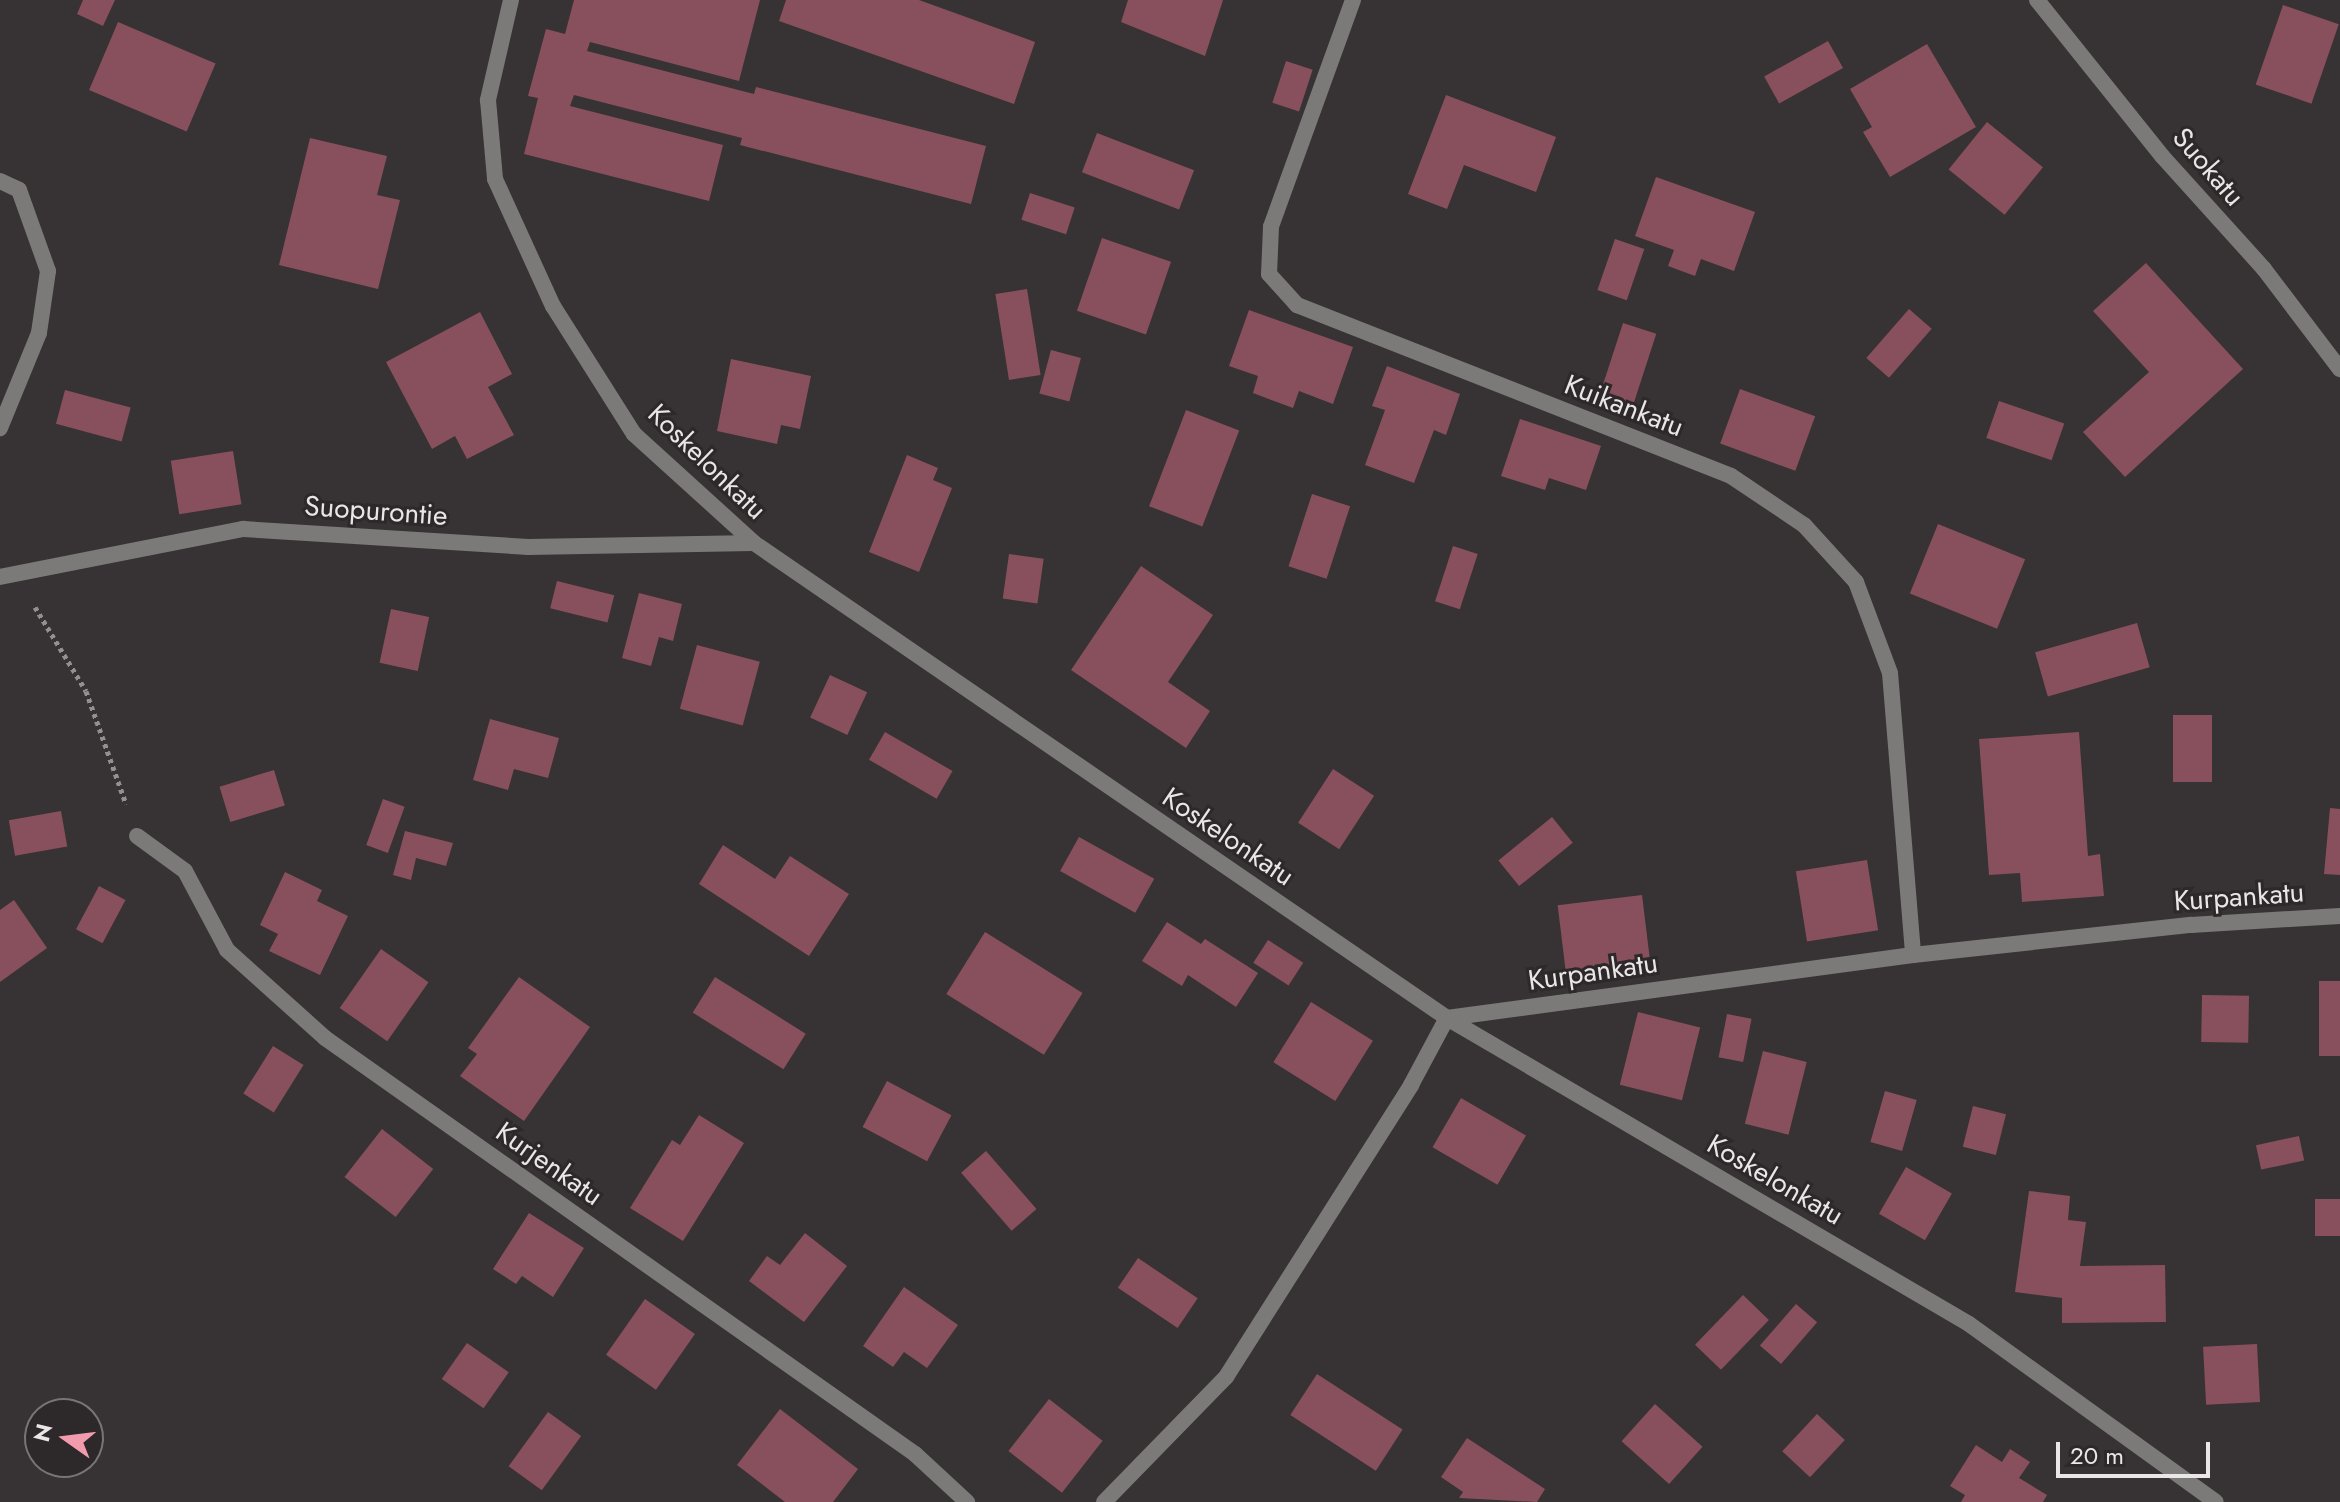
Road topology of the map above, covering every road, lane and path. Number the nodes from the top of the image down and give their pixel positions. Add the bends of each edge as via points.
1 (511, 0) edge
2 (1353, 0) edge
3 (2037, 0) edge
4 (0, 181) edge
5 (2340, 369) edge
6 (0, 428) edge
7 (754, 543) junction
8 (8, 576) edge
9 (137, 836) joint
10 (2340, 916) edge
11 (1913, 955) junction
12 (1447, 1018) junction
13 (967, 1502) edge
14 (1104, 1502) edge
15 (2216, 1502) edge

1 - 7 street, Koskelonkatu via 488,100 495,179 553,306 634,434
2 - 11 street, Kuikankatu via 1271,227 1269,274 1297,305 1731,476 1804,525 1856,582 1890,673
3 - 5 street, Suokatu via 2162,156 2264,269
4 - 6 street via 19,190 48,271 39,333
7 - 8 street, Suopurontie via 528,547 243,529
7 - 12 street, Koskelonkatu
8 - 9 path via 86,691
9 - 13 street, Kurjenkatu via 185,871 227,950 325,1038 915,1454
10 - 11 street, Kurpankatu via 2191,925
11 - 12 street, Kurpankatu
12 - 14 street via 1411,1085 1226,1377
12 - 15 street, Koskelonkatu via 1969,1324

